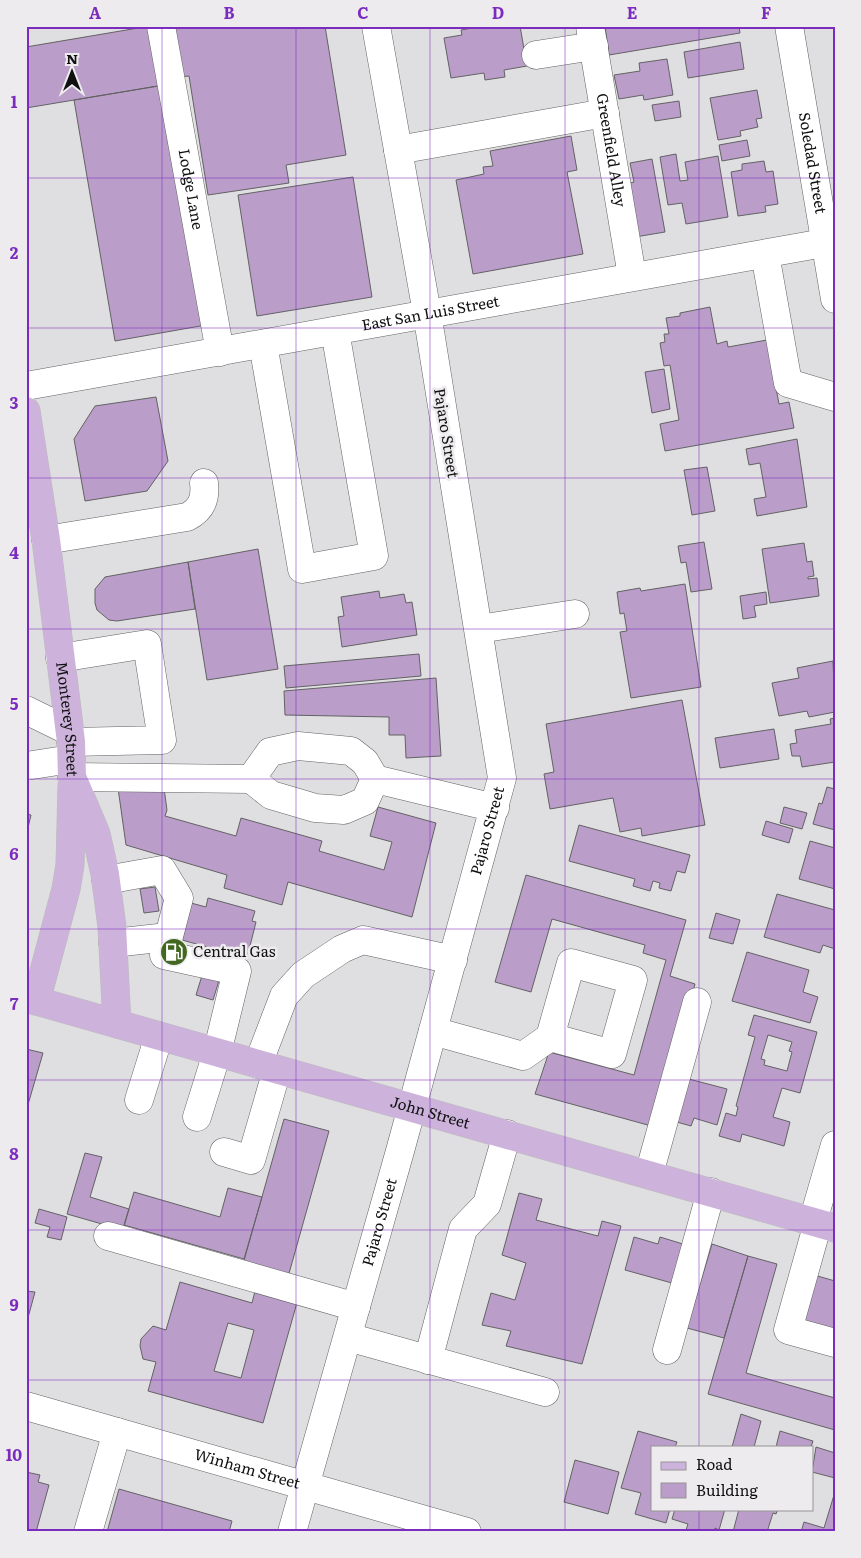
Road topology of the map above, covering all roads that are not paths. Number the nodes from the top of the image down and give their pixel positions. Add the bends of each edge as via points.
1 (161, 26) edge
2 (376, 26) edge
3 (789, 26) edge
4 (592, 36) edge
5 (536, 56) dead end
6 (605, 113) junction
7 (398, 150) junction
8 (830, 242) edge
9 (765, 254) junction
10 (632, 276) junction
11 (835, 299) edge
12 (427, 313) junction
13 (335, 330) junction
14 (263, 344) junction
15 (220, 352) junction
16 (26, 386) edge
17 (835, 397) edge
18 (26, 411) edge
19 (204, 483) dead end
20 (46, 540) junction
21 (575, 614) dead end
22 (479, 629) junction
23 (60, 658) junction
24 (26, 710) edge
25 (71, 752) junction
26 (26, 766) edge
27 (251, 779) junction
28 (375, 779) junction
29 (495, 808) junction
30 (106, 880) junction
31 (168, 937) junction
32 (113, 943) junction
33 (453, 960) junction
34 (31, 1000) edge
35 (698, 1002) dead end
36 (116, 1024) junction
37 (433, 1032) junction
38 (159, 1036) junction
39 (550, 1037) dead end
40 (217, 1052) junction
41 (267, 1067) junction
42 (139, 1100) dead end
43 (412, 1107) junction
44 (197, 1117) dead end
45 (507, 1134) junction
46 (835, 1145) edge
47 (224, 1152) dead end
48 (649, 1174) junction
49 (711, 1192) junction
50 (822, 1224) edge
51 (108, 1236) dead end
52 (356, 1307) junction
53 (348, 1337) junction
54 (835, 1343) edge
55 (667, 1350) dead end
56 (428, 1360) junction
57 (545, 1392) dead end
58 (26, 1406) edge
59 (117, 1432) junction
60 (304, 1486) junction
61 (88, 1532) edge
62 (292, 1532) edge
63 (467, 1532) edge

1 - 15 street, Lodge Lane
2 - 7 street, Pajaro Street
3 - 8 street, Soledad Street
4 - 5 street
4 - 6 street, Greenfield Alley
6 - 7 street
6 - 10 street, Greenfield Alley
7 - 12 street, Pajaro Street
8 - 9 street, East San Luis Street
8 - 11 street, Soledad Street
9 - 10 street, East San Luis Street
9 - 17 street via 788,383
10 - 12 street, East San Luis Street
12 - 13 street, East San Luis Street
12 - 22 street, Pajaro Street
13 - 14 street, East San Luis Street
13 - 14 street via 374,556 302,569
14 - 15 street, East San Luis Street
15 - 16 street, East San Luis Street
18 - 20 main road, Monterey Street
19 - 20 street via 206,495 202,504 187,517
20 - 23 main road, Monterey Street
21 - 22 street
22 - 29 street, Pajaro Street via 502,768
23 - 25 main road, Monterey Street
23 - 25 street via 147,644 162,740
24 - 25 street
25 - 26 street
25 - 27 street
25 - 30 main road, Monterey Street
25 - 34 main road via 69,873
27 - 28 street via 271,796 316,808 344,810 365,801
27 - 28 street via 270,752 298,746 351,751 365,762
28 - 29 street
29 - 33 street, Pajaro Street
30 - 31 street via 162,870 179,898
30 - 32 main road, Monterey Street
31 - 32 street
31 - 40 street via 164,955 237,971
32 - 36 main road, Monterey Street
33 - 37 street, Pajaro Street
33 - 41 street via 363,940 342,949 303,975 284,996
34 - 36 main road, John Street
35 - 48 street
36 - 38 main road, John Street
37 - 39 street via 522,1056
37 - 43 street, Pajaro Street
38 - 40 main road, John Street
38 - 42 street
40 - 41 main road, John Street
40 - 44 street
41 - 43 main road, John Street
41 - 47 street via 251,1160
43 - 45 main road, John Street
43 - 52 street, Pajaro Street
45 - 48 main road, John Street
45 - 56 street via 487,1204 463,1229
46 - 50 street
48 - 49 main road, John Street
49 - 50 main road, John Street
49 - 55 street
50 - 54 street via 788,1330
51 - 52 street
52 - 53 street, Pajaro Street
53 - 56 street
53 - 60 street, Pajaro Street
56 - 57 street
58 - 59 street, Winham Street
59 - 60 street, Winham Street
59 - 61 street
60 - 62 street, Pajaro Street
60 - 63 street, Winham Street

